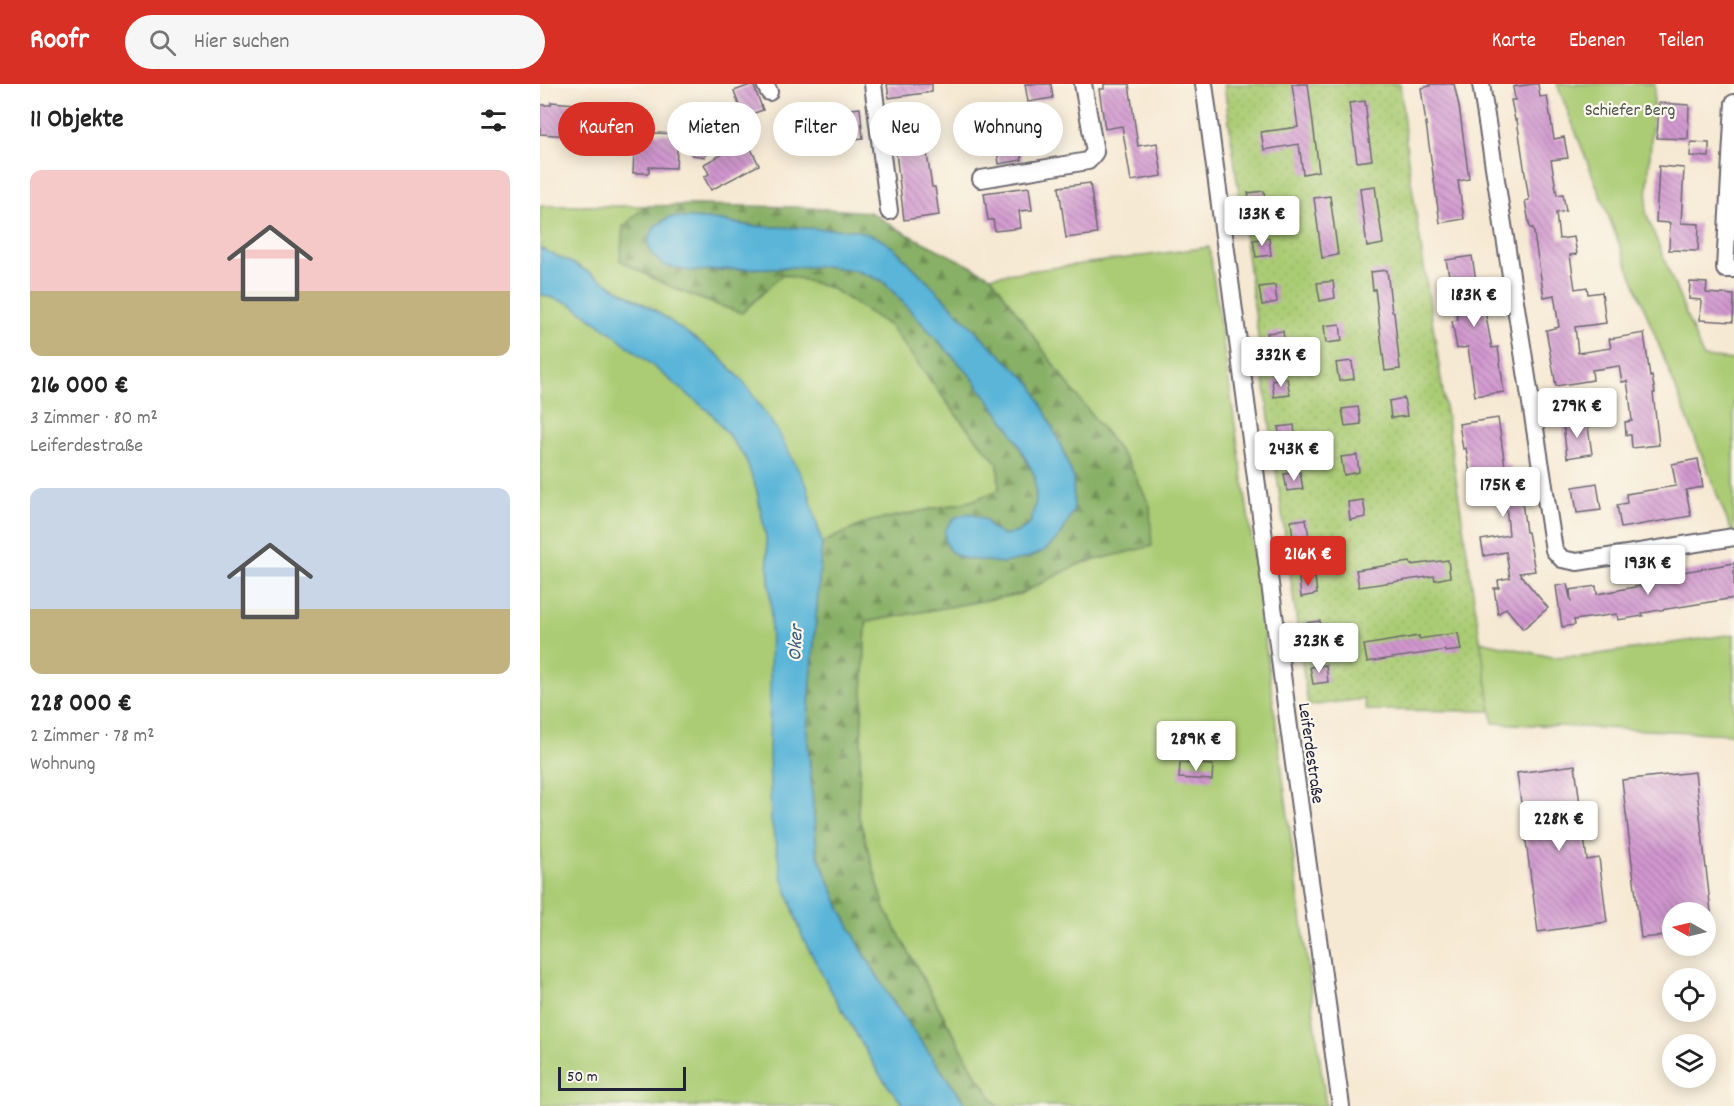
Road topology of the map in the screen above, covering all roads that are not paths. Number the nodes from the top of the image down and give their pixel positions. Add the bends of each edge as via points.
1 (873, 84) edge
2 (1083, 84) edge
3 (1204, 84) edge
4 (1481, 84) edge
5 (1734, 103) edge
6 (981, 179) dead end
7 (889, 211) dead end
8 (1734, 269) edge
9 (1604, 400) dead end
10 (1532, 410) junction
11 (1734, 537) edge
12 (1341, 1106) edge

1 - 7 street
2 - 6 street via 1095,152 1088,161
3 - 12 street, Leiferdestraße
4 - 10 street
5 - 8 street via 1725,269
9 - 10 lane
10 - 11 street via 1554,550 1562,559 1577,562

